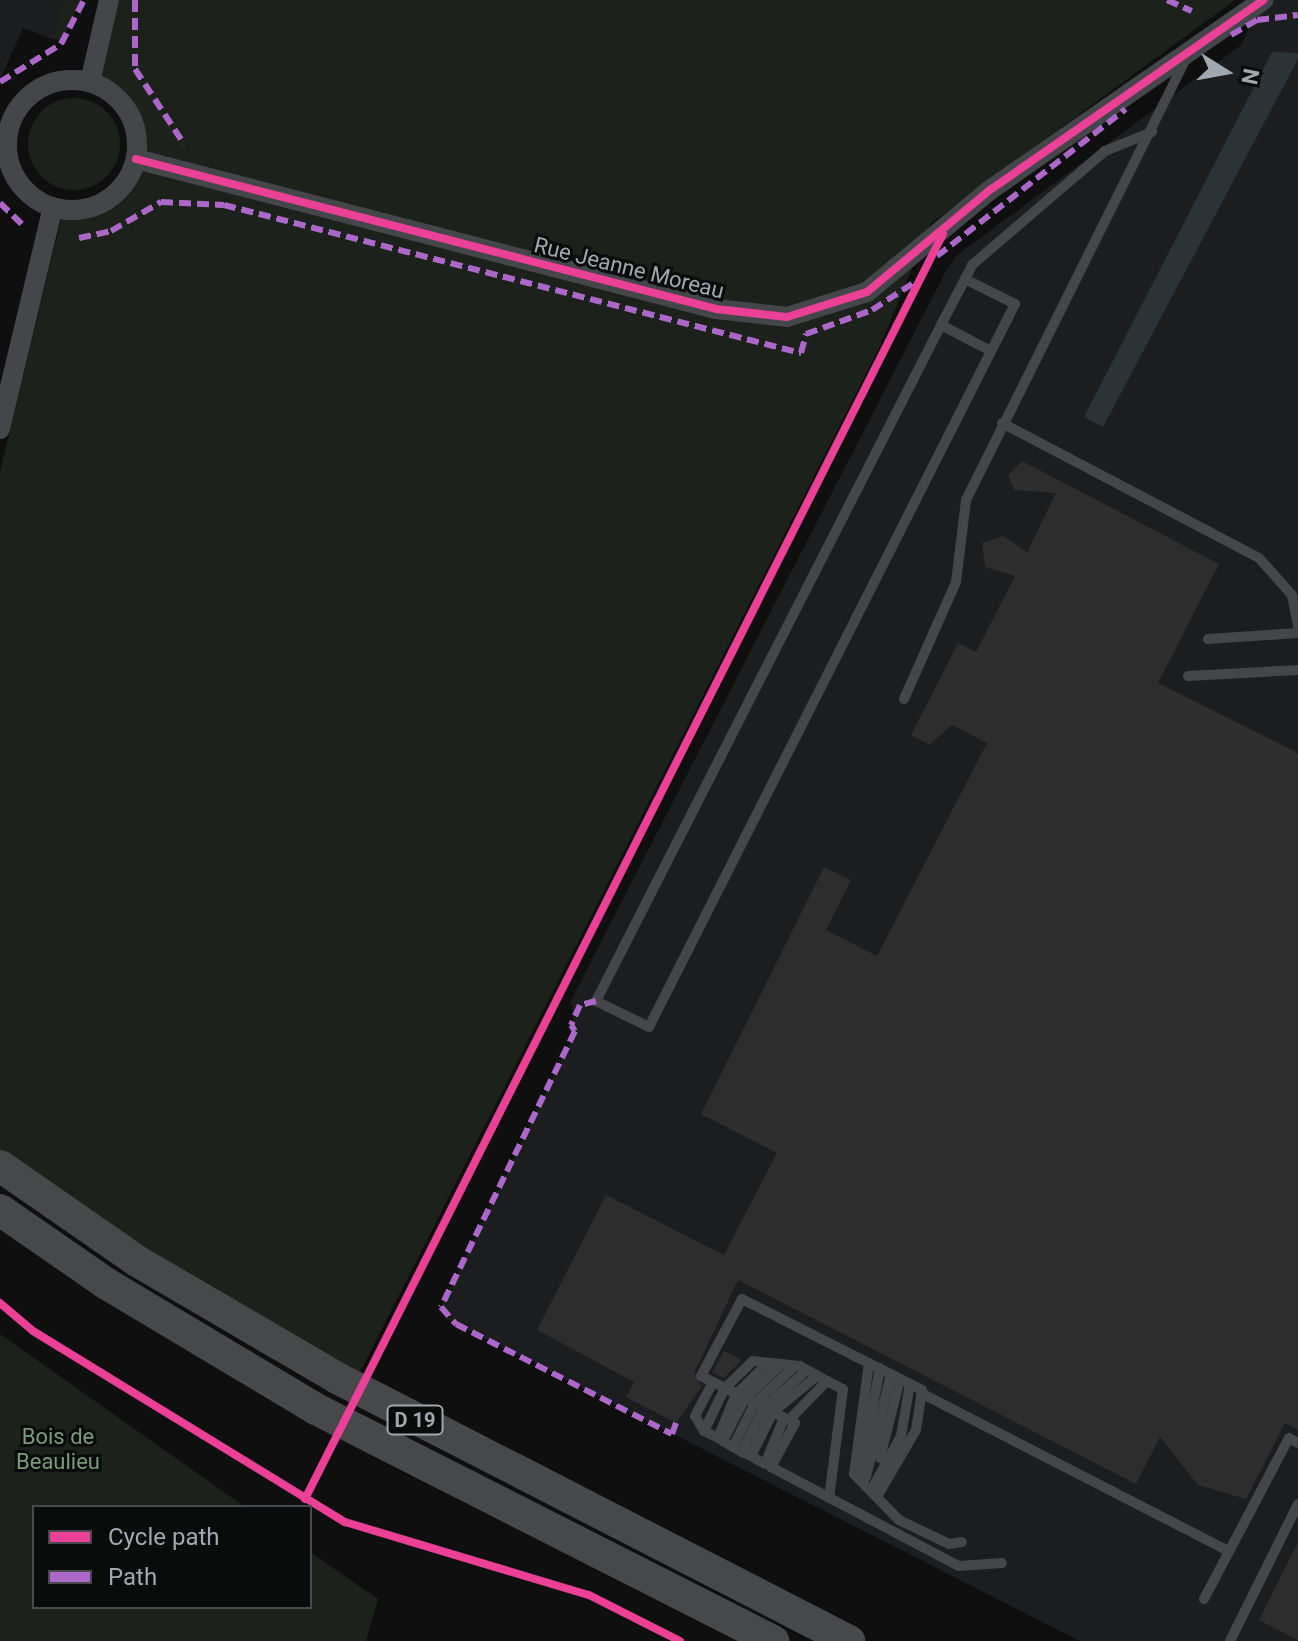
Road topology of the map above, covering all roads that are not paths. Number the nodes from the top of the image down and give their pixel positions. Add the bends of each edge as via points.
1 (109, 0) edge
2 (1263, 0) edge
3 (1187, 46) junction
4 (90, 82) junction
5 (4, 130) edge
6 (1152, 132) junction
7 (136, 159) junction
8 (53, 207) junction
9 (965, 279) junction
10 (941, 325) junction
11 (991, 351) junction
12 (1002, 423) junction
13 (0, 429) edge
14 (1298, 627) edge
15 (1298, 633) edge
16 (1208, 639) dead end
17 (1298, 670) edge
18 (1188, 676) dead end
19 (904, 699) dead end
20 (0, 1166) edge
21 (0, 1210) edge
22 (869, 1363) junction
23 (782, 1364) junction
24 (795, 1366) junction
25 (880, 1368) junction
26 (807, 1370) junction
27 (822, 1378) junction
28 (900, 1379) junction
29 (713, 1382) junction
30 (921, 1393) junction
31 (763, 1407) junction
32 (1298, 1443) edge
33 (737, 1449) junction
34 (868, 1486) junction
35 (829, 1498) junction
36 (1298, 1504) edge
37 (962, 1542) dead end
38 (1229, 1551) junction
39 (1002, 1563) dead end
40 (1204, 1599) dead end
41 (773, 1641) edge
42 (849, 1641) edge
43 (1230, 1641) edge

1 - 4 street
2 - 3 street, Rue Jeanne Moreau
3 - 6 lane via 1186,65
3 - 7 street, Rue Jeanne Moreau via 990,190 867,292 787,317 716,309
4 - 5 street via 48,84 16,111
4 - 7 street via 123,103 137,140
5 - 8 street via 11,169 35,199
6 - 9 lane via 1105,151 982,252
6 - 12 lane
7 - 8 street via 128,179 104,201
8 - 13 street
9 - 10 lane
9 - 11 lane via 1015,304
10 - 11 lane
10 - 11 lane via 596,1001 649,1027
12 - 14 lane via 1259,558 1292,595
12 - 19 lane via 966,500 956,582
15 - 16 lane
17 - 18 lane
20 - 42 main road, D 19 via 137,1261 337,1378
21 - 41 main road, D 19 via 107,1284 316,1409
22 - 25 lane
22 - 29 lane via 742,1299 701,1376
22 - 34 lane via 857,1428
23 - 24 lane
23 - 31 lane
23 - 31 lane via 753,1361
24 - 26 lane
24 - 31 lane
25 - 28 lane
25 - 34 lane
26 - 27 lane
26 - 31 lane
27 - 31 lane
27 - 31 lane
27 - 35 lane via 843,1389
28 - 30 lane
28 - 34 lane
28 - 34 lane via 901,1436
29 - 31 lane
29 - 33 lane via 695,1416
30 - 34 lane via 916,1430
30 - 38 lane
31 - 33 lane
31 - 33 lane
31 - 33 lane
31 - 33 lane
32 - 38 lane via 1289,1438
33 - 35 lane
34 - 37 lane via 899,1520 949,1544
35 - 39 lane via 959,1566
36 - 43 lane
38 - 40 lane

